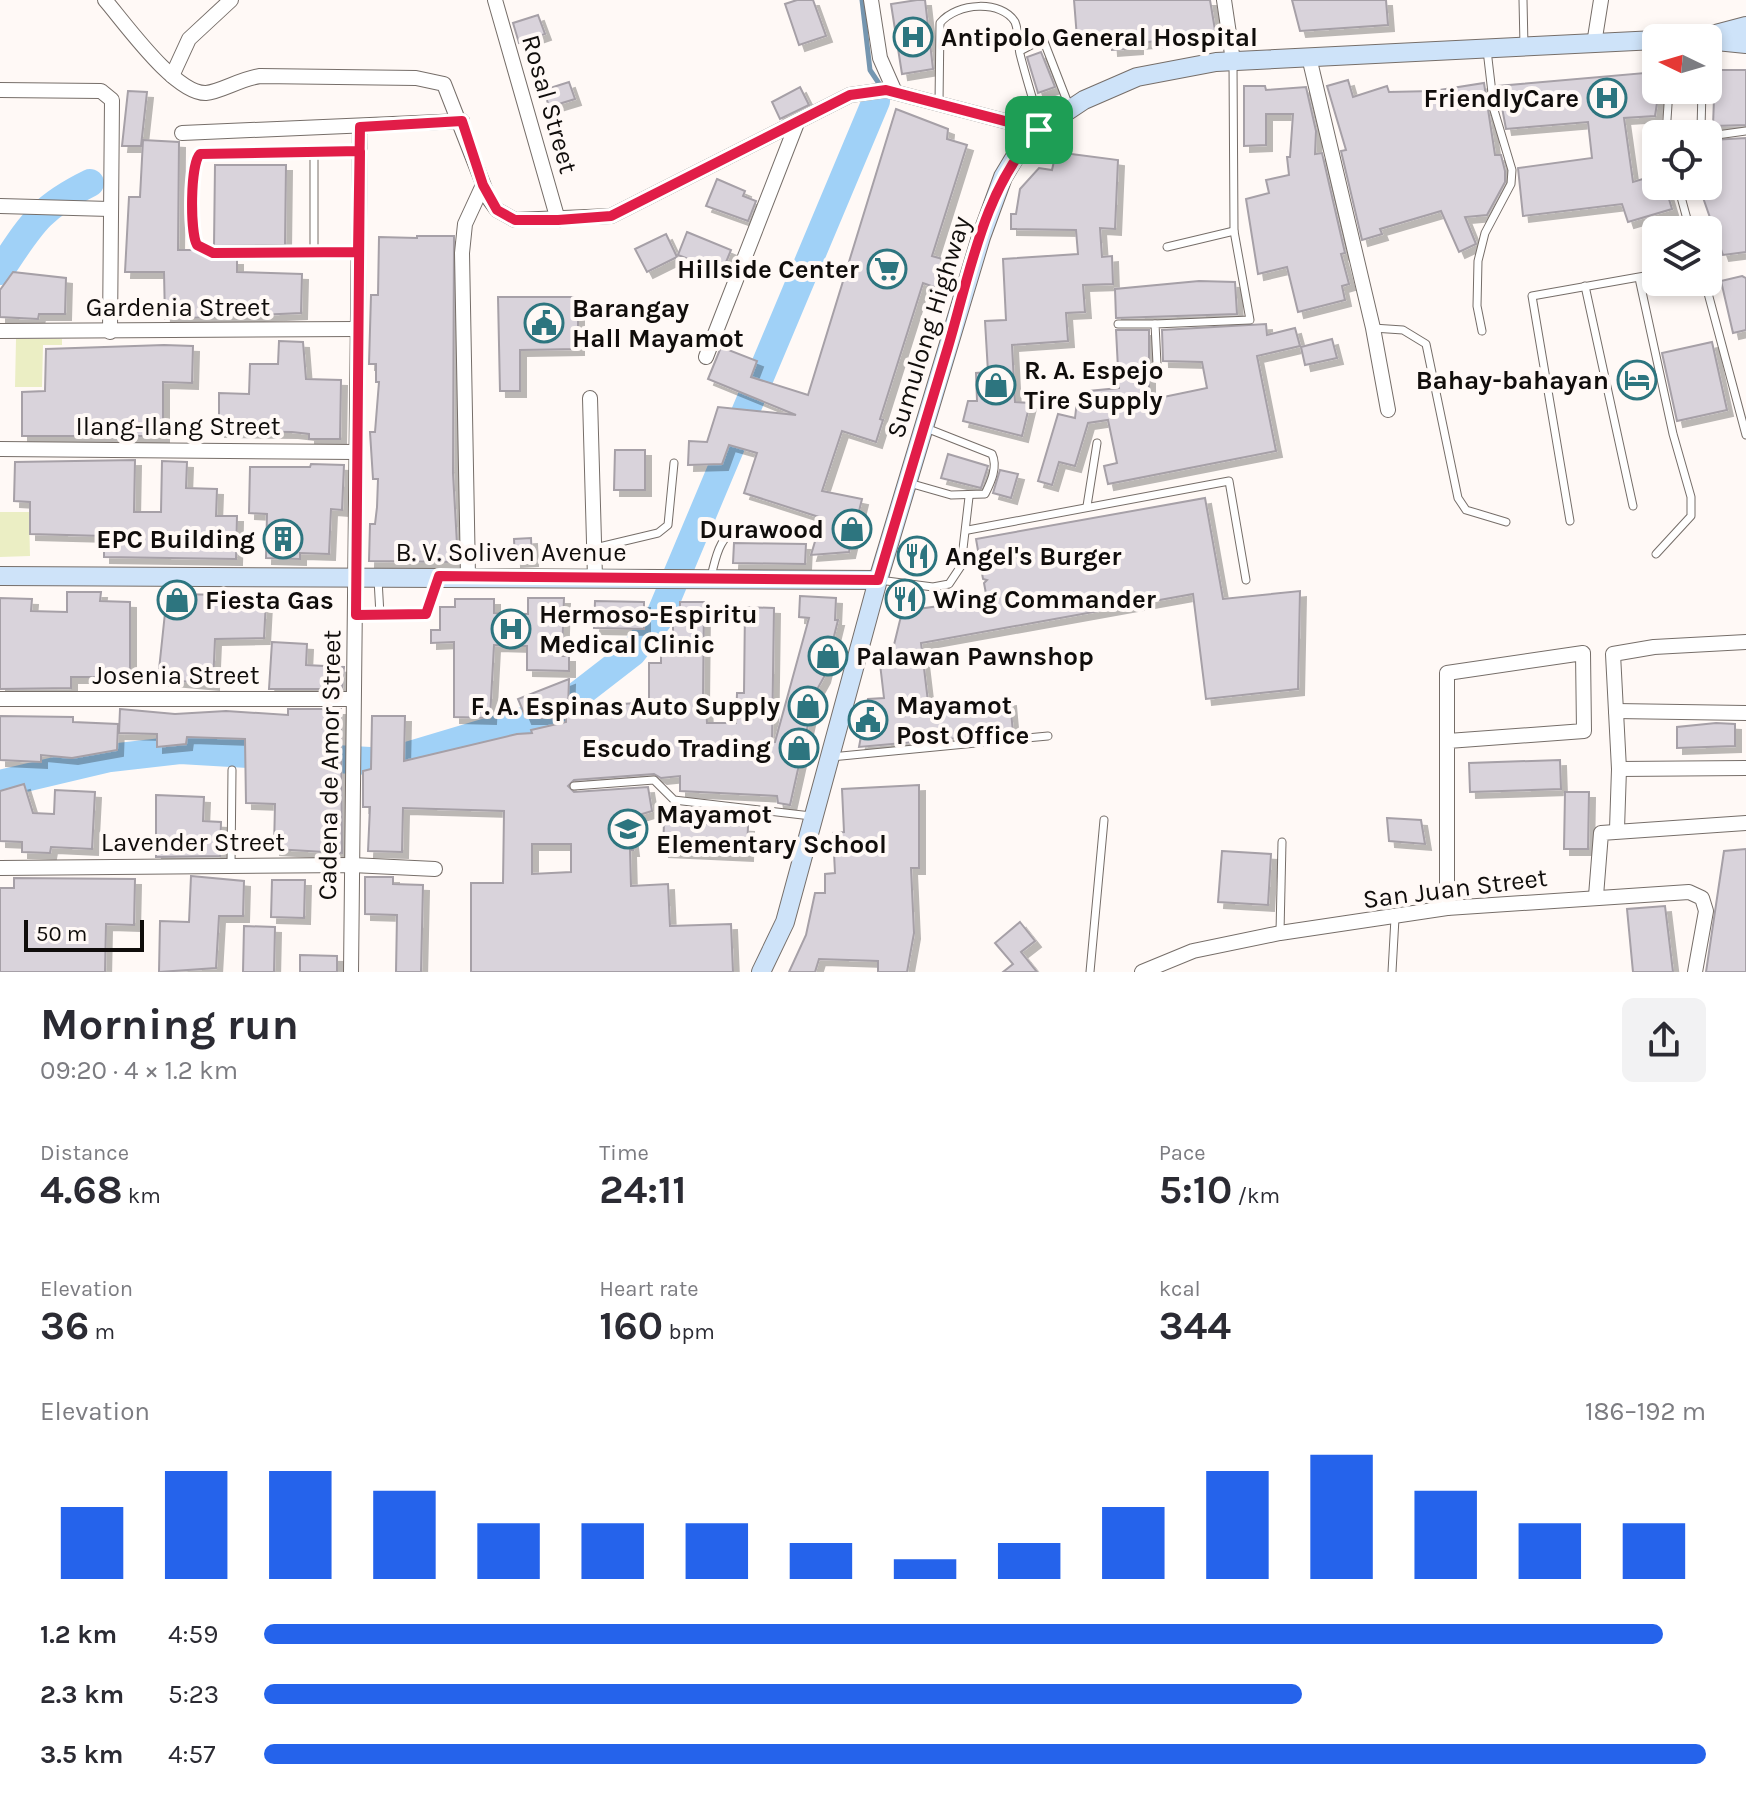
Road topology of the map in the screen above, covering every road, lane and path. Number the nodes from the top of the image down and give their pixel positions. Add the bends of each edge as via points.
1 (105, 0) edge
2 (231, 0) edge
3 (495, 0) edge
4 (871, 0) edge
5 (1224, 0) edge
6 (1523, 0) edge
7 (1601, 0) edge
8 (1746, 26) edge
9 (1722, 33) edge
10 (1722, 40) edge
11 (1642, 41) edge
12 (1594, 44) junction
13 (1746, 44) edge
14 (1524, 48) junction
15 (1487, 50) junction
16 (1020, 51) junction
17 (1309, 57) junction
18 (1233, 61) junction
19 (172, 76) junction
20 (0, 90) edge
21 (890, 91) junction
22 (939, 103) junction
23 (1702, 104) edge
24 (1070, 108) junction
25 (462, 121) junction
26 (797, 123) junction
27 (360, 127) junction
28 (1040, 129) junction
29 (1746, 131) edge
30 (182, 133) dead end
31 (360, 151) junction
32 (314, 152) junction
33 (483, 185) junction
34 (0, 206) edge
35 (110, 209) junction
36 (558, 220) junction
37 (1234, 231) junction
38 (1167, 247) dead end
39 (358, 252) junction
40 (314, 253) junction
41 (1642, 277) edge
42 (1639, 278) junction
43 (1585, 286) junction
44 (1709, 296) edge
45 (1118, 324) dead end
46 (1155, 324) junction
47 (1373, 328) junction
48 (357, 329) junction
49 (0, 331) edge
50 (1482, 331) dead end
51 (110, 332) junction
52 (706, 357) dead end
53 (1157, 364) dead end
54 (590, 398) dead end
55 (1388, 410) dead end
56 (924, 428) junction
57 (1746, 435) edge
58 (1097, 443) dead end
59 (0, 449) edge
60 (356, 452) junction
61 (674, 463) dead end
62 (907, 482) junction
63 (969, 497) junction
64 (1087, 506) junction
65 (1633, 506) dead end
66 (1570, 521) dead end
67 (1506, 522) dead end
68 (968, 530) junction
69 (781, 531) dead end
70 (595, 548) junction
71 (1656, 554) dead end
72 (0, 576) edge
73 (439, 576) junction
74 (468, 576) junction
75 (356, 577) junction
76 (378, 577) junction
77 (595, 578) junction
78 (701, 580) junction
79 (878, 580) junction
80 (1246, 580) dead end
81 (356, 615) junction
82 (380, 615) junction
83 (1746, 642) edge
84 (0, 699) edge
85 (353, 699) junction
86 (1616, 711) junction
87 (1746, 713) edge
88 (1048, 736) dead end
89 (1448, 741) junction
90 (830, 757) junction
91 (1746, 768) edge
92 (1619, 769) junction
93 (232, 770) dead end
94 (574, 786) dead end
95 (813, 816) junction
96 (1104, 820) dead end
97 (1746, 823) edge
98 (1617, 829) junction
99 (1282, 842) dead end
100 (352, 865) junction
101 (231, 866) junction
102 (0, 868) edge
103 (435, 869) dead end
104 (1596, 896) junction
105 (1447, 908) junction
106 (1395, 918) junction
107 (1280, 933) junction
108 (351, 972) edge
109 (761, 972) edge
110 (1090, 972) edge
111 (1142, 972) edge
112 (1392, 972) edge
113 (1695, 972) edge

1 - 19 street
2 - 19 street via 189,39
3 - 36 street, Rosal Street
4 - 21 street
5 - 18 street
6 - 14 lane
7 - 12 street
8 - 9 main road
10 - 13 main road
11 - 12 main road, Sumulong Highway
12 - 14 main road, Sumulong Highway
14 - 15 main road, Sumulong Highway
15 - 17 main road, Sumulong Highway
15 - 50 lane via 1494,110 1512,170 1478,261
16 - 22 lane via 1017,24 1010,15 984,3 962,4 940,23
16 - 24 lane via 1043,39
16 - 28 lane
17 - 18 main road, Sumulong Highway
17 - 47 street
18 - 24 main road, Sumulong Highway via 1137,77
18 - 37 lane
19 - 25 street via 193,92 208,93 260,76 437,81 449,89
20 - 35 street via 106,93 112,100
21 - 22 street
21 - 26 street via 850,95
22 - 28 street
23 - 29 lane via 1701,129 1717,135
24 - 28 main road, Sumulong Highway
25 - 27 street
25 - 33 street
26 - 36 street via 611,216
26 - 52 street
27 - 30 street
27 - 31 street, Cadena de Amor Street
28 - 56 main road, Sumulong Highway via 1003,177
31 - 32 lane
31 - 39 street, Cadena de Amor Street
32 - 40 lane
32 - 40 lane via 198,155 193,233 197,245 213,253
33 - 36 street via 505,216
33 - 74 street via 465,224 462,253
34 - 35 street
35 - 51 street
37 - 38 lane
37 - 46 lane via 1250,320
39 - 40 lane
39 - 48 street, Cadena de Amor Street
41 - 42 lane
42 - 43 lane
42 - 71 lane via 1691,497 1691,516
43 - 65 lane
43 - 66 lane via 1532,296
44 - 57 lane
45 - 46 lane
46 - 53 lane
47 - 55 street
47 - 67 lane via 1403,330 1426,344 1458,498 1466,510
48 - 51 street, Gardenia Street
48 - 60 street, Cadena de Amor Street
49 - 51 street, Gardenia Street
54 - 70 street
56 - 62 main road, Sumulong Highway
56 - 63 lane via 992,454 985,494
58 - 64 lane
59 - 60 street, Ilang-Ilang Street
60 - 75 street, Cadena de Amor Street
61 - 70 lane via 668,525 658,533
62 - 63 lane
62 - 79 main road, Sumulong Highway
63 - 68 lane
64 - 68 lane
64 - 80 lane via 1229,481
68 - 79 lane via 961,566 949,584
69 - 78 lane via 735,529 725,536
70 - 77 street
72 - 75 main road, B. V. Soliven Avenue
73 - 74 main road, B. V. Soliven Avenue
73 - 76 main road, B. V. Soliven Avenue
73 - 82 lane via 426,614
74 - 77 main road, B. V. Soliven Avenue
75 - 76 main road, B. V. Soliven Avenue
75 - 81 street, Cadena de Amor Street
76 - 82 lane
77 - 78 main road, B. V. Soliven Avenue
78 - 79 main road, B. V. Soliven Avenue
79 - 90 main road, Sumulong Highway
81 - 82 lane
81 - 85 street, Cadena de Amor Street
83 - 86 street via 1613,654
84 - 85 street, Josenia Street
85 - 100 street, Cadena de Amor Street
86 - 87 street
86 - 92 street
88 - 90 lane
89 - 89 street via 1584,731 1583,653 1447,673
89 - 105 street
90 - 95 main road, Sumulong Highway
91 - 92 street
92 - 98 street
93 - 101 lane
94 - 95 lane via 654,780 674,800
95 - 109 main road, Sumulong Highway via 785,922
96 - 110 lane
97 - 98 street
98 - 104 street via 1601,833
99 - 107 lane
100 - 101 street, Lavender Street
100 - 103 street, Lavender Street
100 - 108 street, Cadena de Amor Street
101 - 102 street, Lavender Street
104 - 105 street, San Juan Street
104 - 113 street, San Juan Street via 1689,892 1702,898 1706,911
105 - 106 street, San Juan Street
106 - 107 street, San Juan Street
106 - 112 lane
107 - 111 street, San Juan Street via 1193,951

